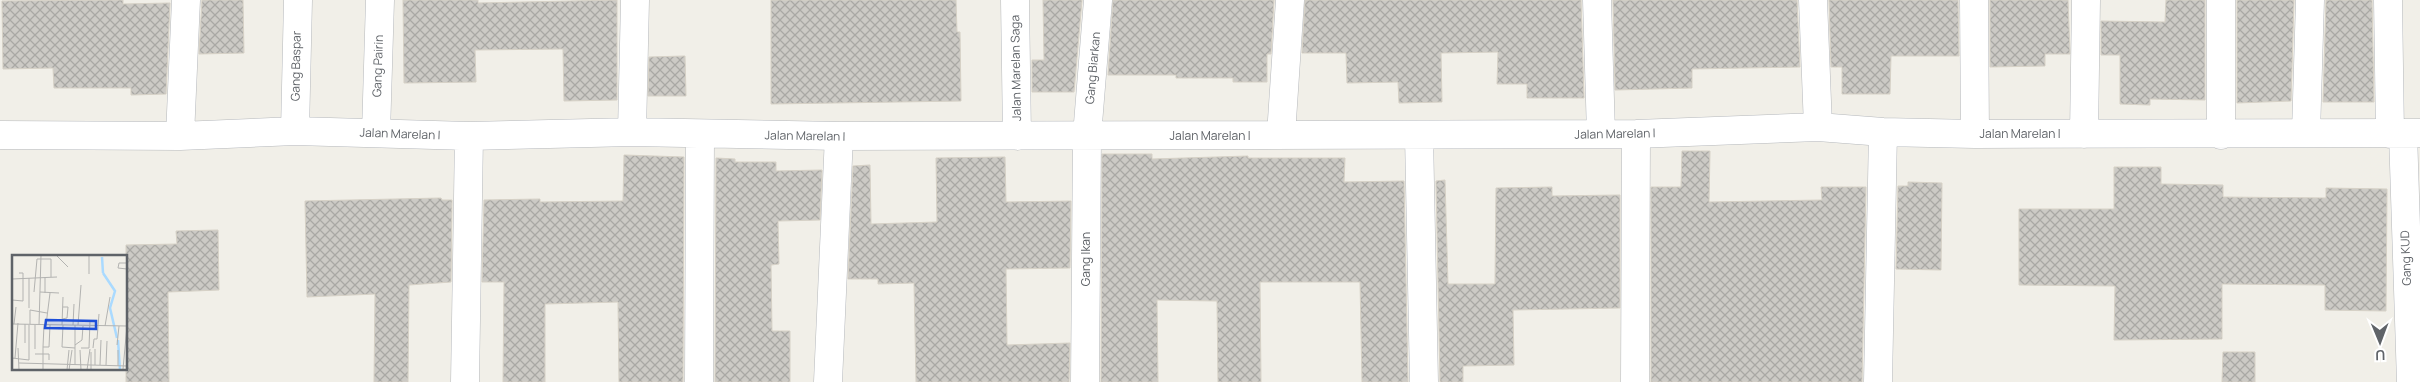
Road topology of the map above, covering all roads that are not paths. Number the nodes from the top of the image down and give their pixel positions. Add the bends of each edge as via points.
1 (186, 0) edge
2 (298, 0) edge
3 (380, 0) edge
4 (635, 0) edge
5 (1015, 0) edge
6 (1098, 0) edge
7 (1290, 0) edge
8 (1597, 0) edge
9 (1813, 0) edge
10 (1974, 0) edge
11 (2086, 0) edge
12 (2221, 0) edge
13 (2310, 0) edge
14 (2388, 0) edge
15 (1818, 127) junction
16 (295, 131) junction
17 (632, 132) junction
18 (1883, 132) junction
19 (376, 133) junction
20 (2306, 133) junction
21 (2404, 133) edge
22 (700, 134) junction
23 (1601, 134) junction
24 (1636, 134) junction
25 (1975, 134) junction
26 (2084, 134) junction
27 (0, 135) edge
28 (1419, 135) junction
29 (2221, 135) junction
30 (180, 136) junction
31 (469, 136) junction
32 (839, 136) junction
33 (1017, 136) junction
34 (1087, 136) junction
35 (1280, 136) junction
36 (465, 382) edge
37 (699, 382) edge
38 (828, 382) edge
39 (1086, 382) edge
40 (1424, 382) edge
41 (1635, 382) edge
42 (1878, 382) edge
43 (2411, 382) edge

1 - 30 street
2 - 16 street, Gang Baspar
3 - 19 street, Gang Pairin
4 - 17 street
5 - 33 street, Jalan Marelan Saga
6 - 34 street, Gang Biarkan
7 - 35 street
8 - 23 street
9 - 15 street
10 - 25 street
11 - 26 street
12 - 29 street
13 - 20 street
14 - 21 street, Gang KUD
15 - 18 street, Jalan Marelan I
15 - 24 street, Jalan Marelan I
16 - 19 street, Jalan Marelan I
16 - 30 street, Jalan Marelan I
17 - 22 street, Jalan Marelan I
17 - 31 street, Jalan Marelan I
18 - 25 street, Jalan Marelan I
18 - 42 street
19 - 31 street, Jalan Marelan I
20 - 21 street, Jalan Marelan I
20 - 29 street, Jalan Marelan I
21 - 43 street, Gang KUD
22 - 32 street, Jalan Marelan I
22 - 37 street
23 - 24 street, Jalan Marelan I
23 - 28 street, Jalan Marelan I
24 - 41 street
25 - 26 street, Jalan Marelan I
26 - 29 street, Jalan Marelan I
27 - 30 street, Jalan Marelan I
28 - 35 street, Jalan Marelan I
28 - 40 street
31 - 36 street
32 - 33 street, Jalan Marelan I
32 - 38 street
33 - 34 street, Jalan Marelan I
34 - 35 street, Jalan Marelan I
34 - 39 street, Gang Ikan

